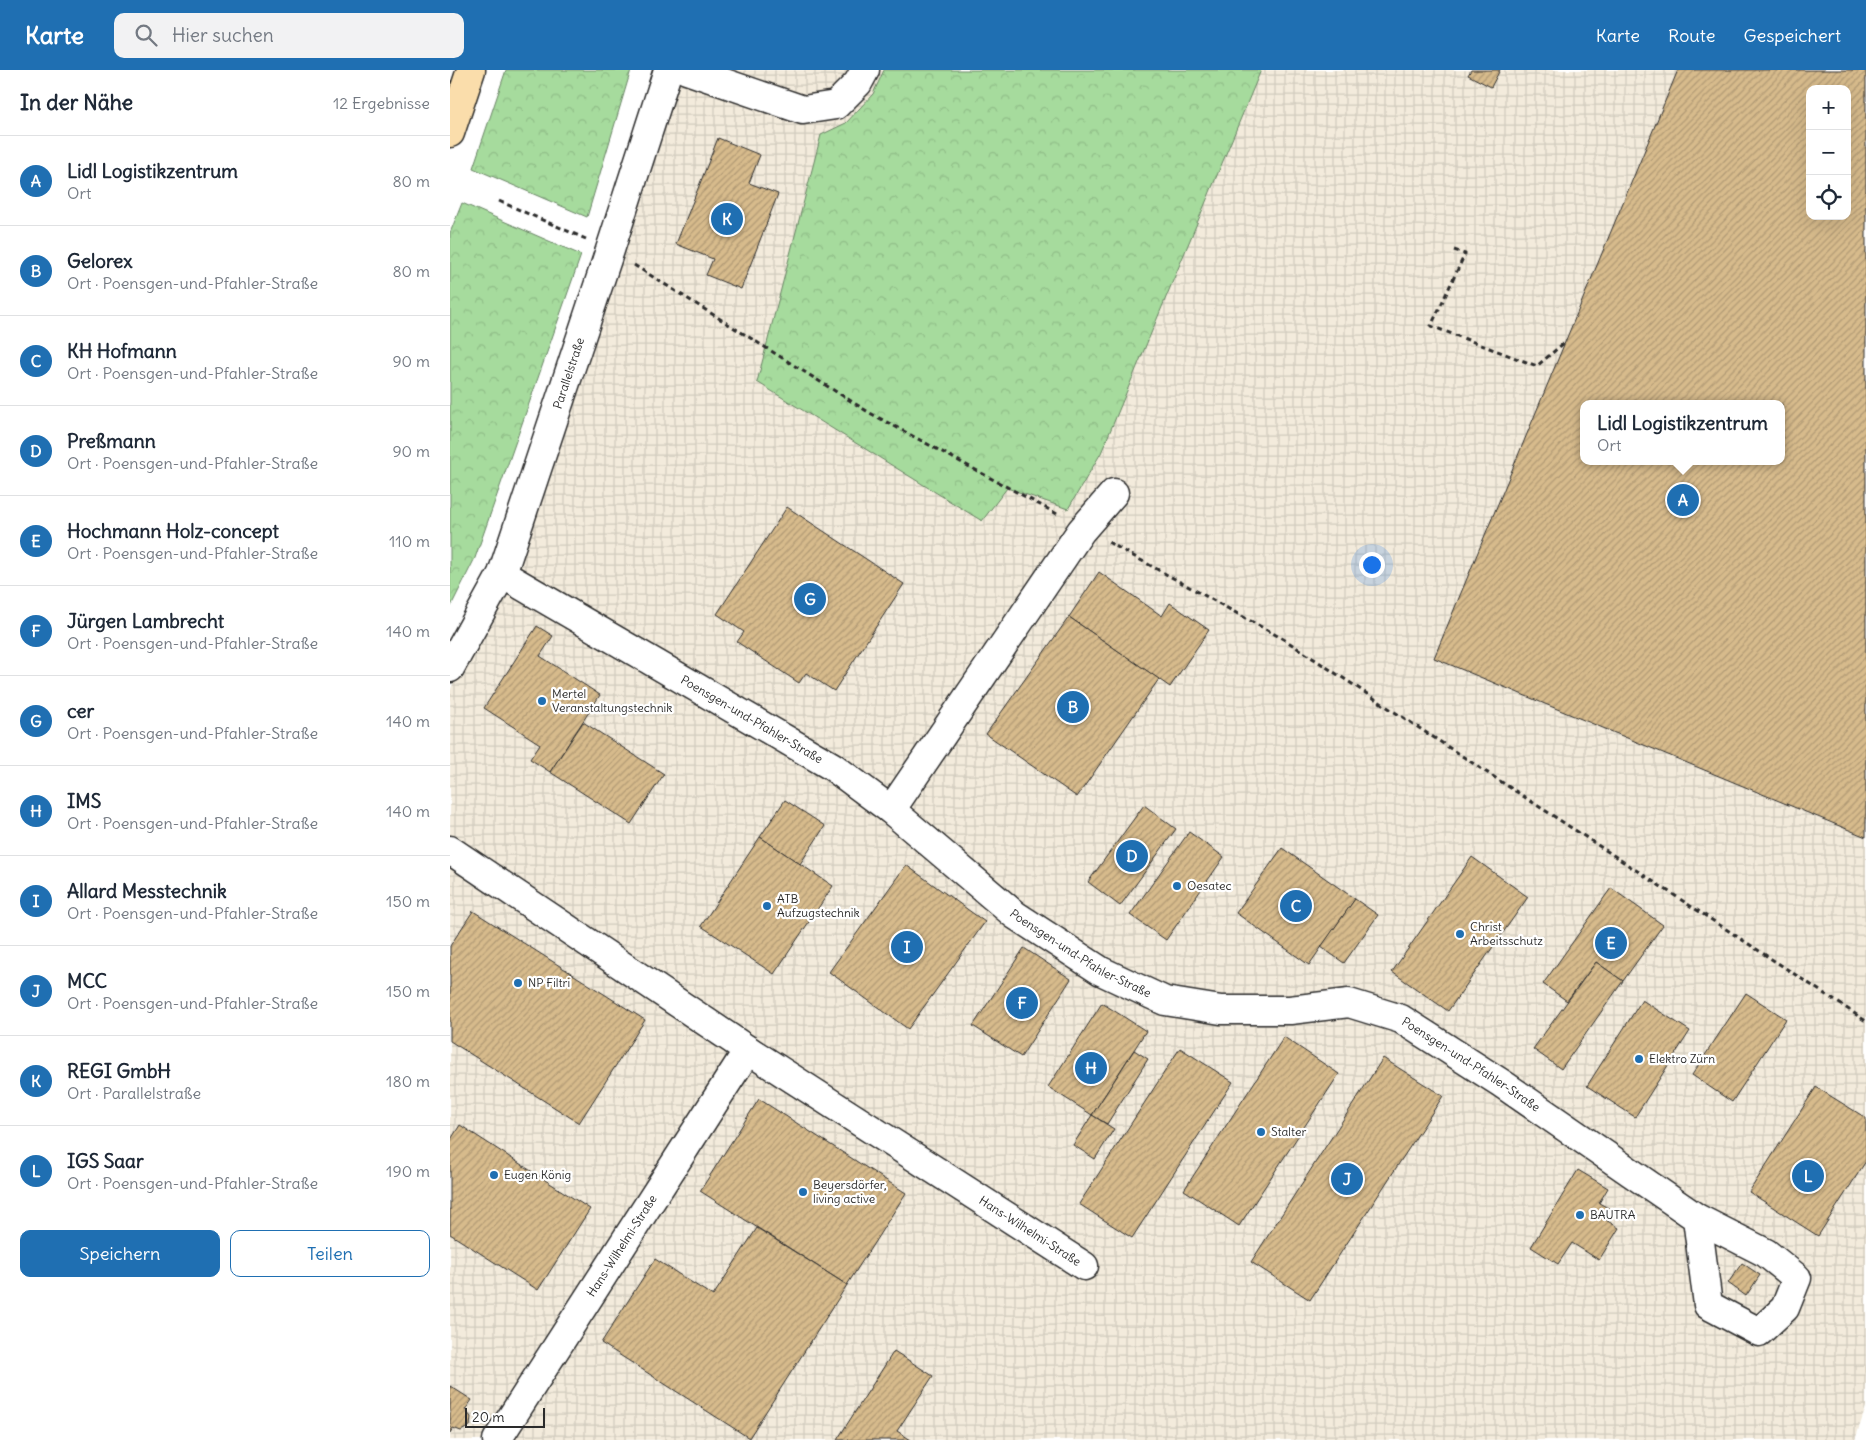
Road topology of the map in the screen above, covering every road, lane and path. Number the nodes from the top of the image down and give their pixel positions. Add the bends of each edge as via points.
1 (471, 70) edge
2 (668, 70) edge
3 (686, 70) edge
4 (865, 70) edge
5 (450, 132) edge
6 (500, 201) dead end
7 (610, 250) junction
8 (1454, 250) dead end
9 (1565, 342) dead end
10 (1114, 493) dead end
11 (1083, 529) junction
12 (502, 574) junction
13 (450, 668) edge
14 (891, 810) junction
15 (450, 850) edge
16 (1866, 1021) edge
17 (748, 1050) junction
18 (1698, 1218) dead end
19 (1084, 1266) dead end
20 (497, 1440) edge

1 - 5 highway
2 - 7 street, Parallelstraße
3 - 4 street via 803,110 836,105
6 - 7 path
7 - 11 path via 870,412
7 - 12 street, Parallelstraße
8 - 9 path via 1465,254 1431,326 1537,366
10 - 11 street
11 - 14 street
11 - 16 path via 1285,640
12 - 13 street, Parallelstraße
12 - 14 street, Poensgen-und-Pfahler-Straße via 833,767
14 - 18 street, Poensgen-und-Pfahler-Straße via 1015,915 1101,971 1165,1001 1221,1010 1290,1010 1348,1003 1400,1019 1501,1083
15 - 17 street, Hans-Wilhelmi-Straße
17 - 19 street, Hans-Wilhelmi-Straße
17 - 20 street, Hans-Wilhelmi-Straße

